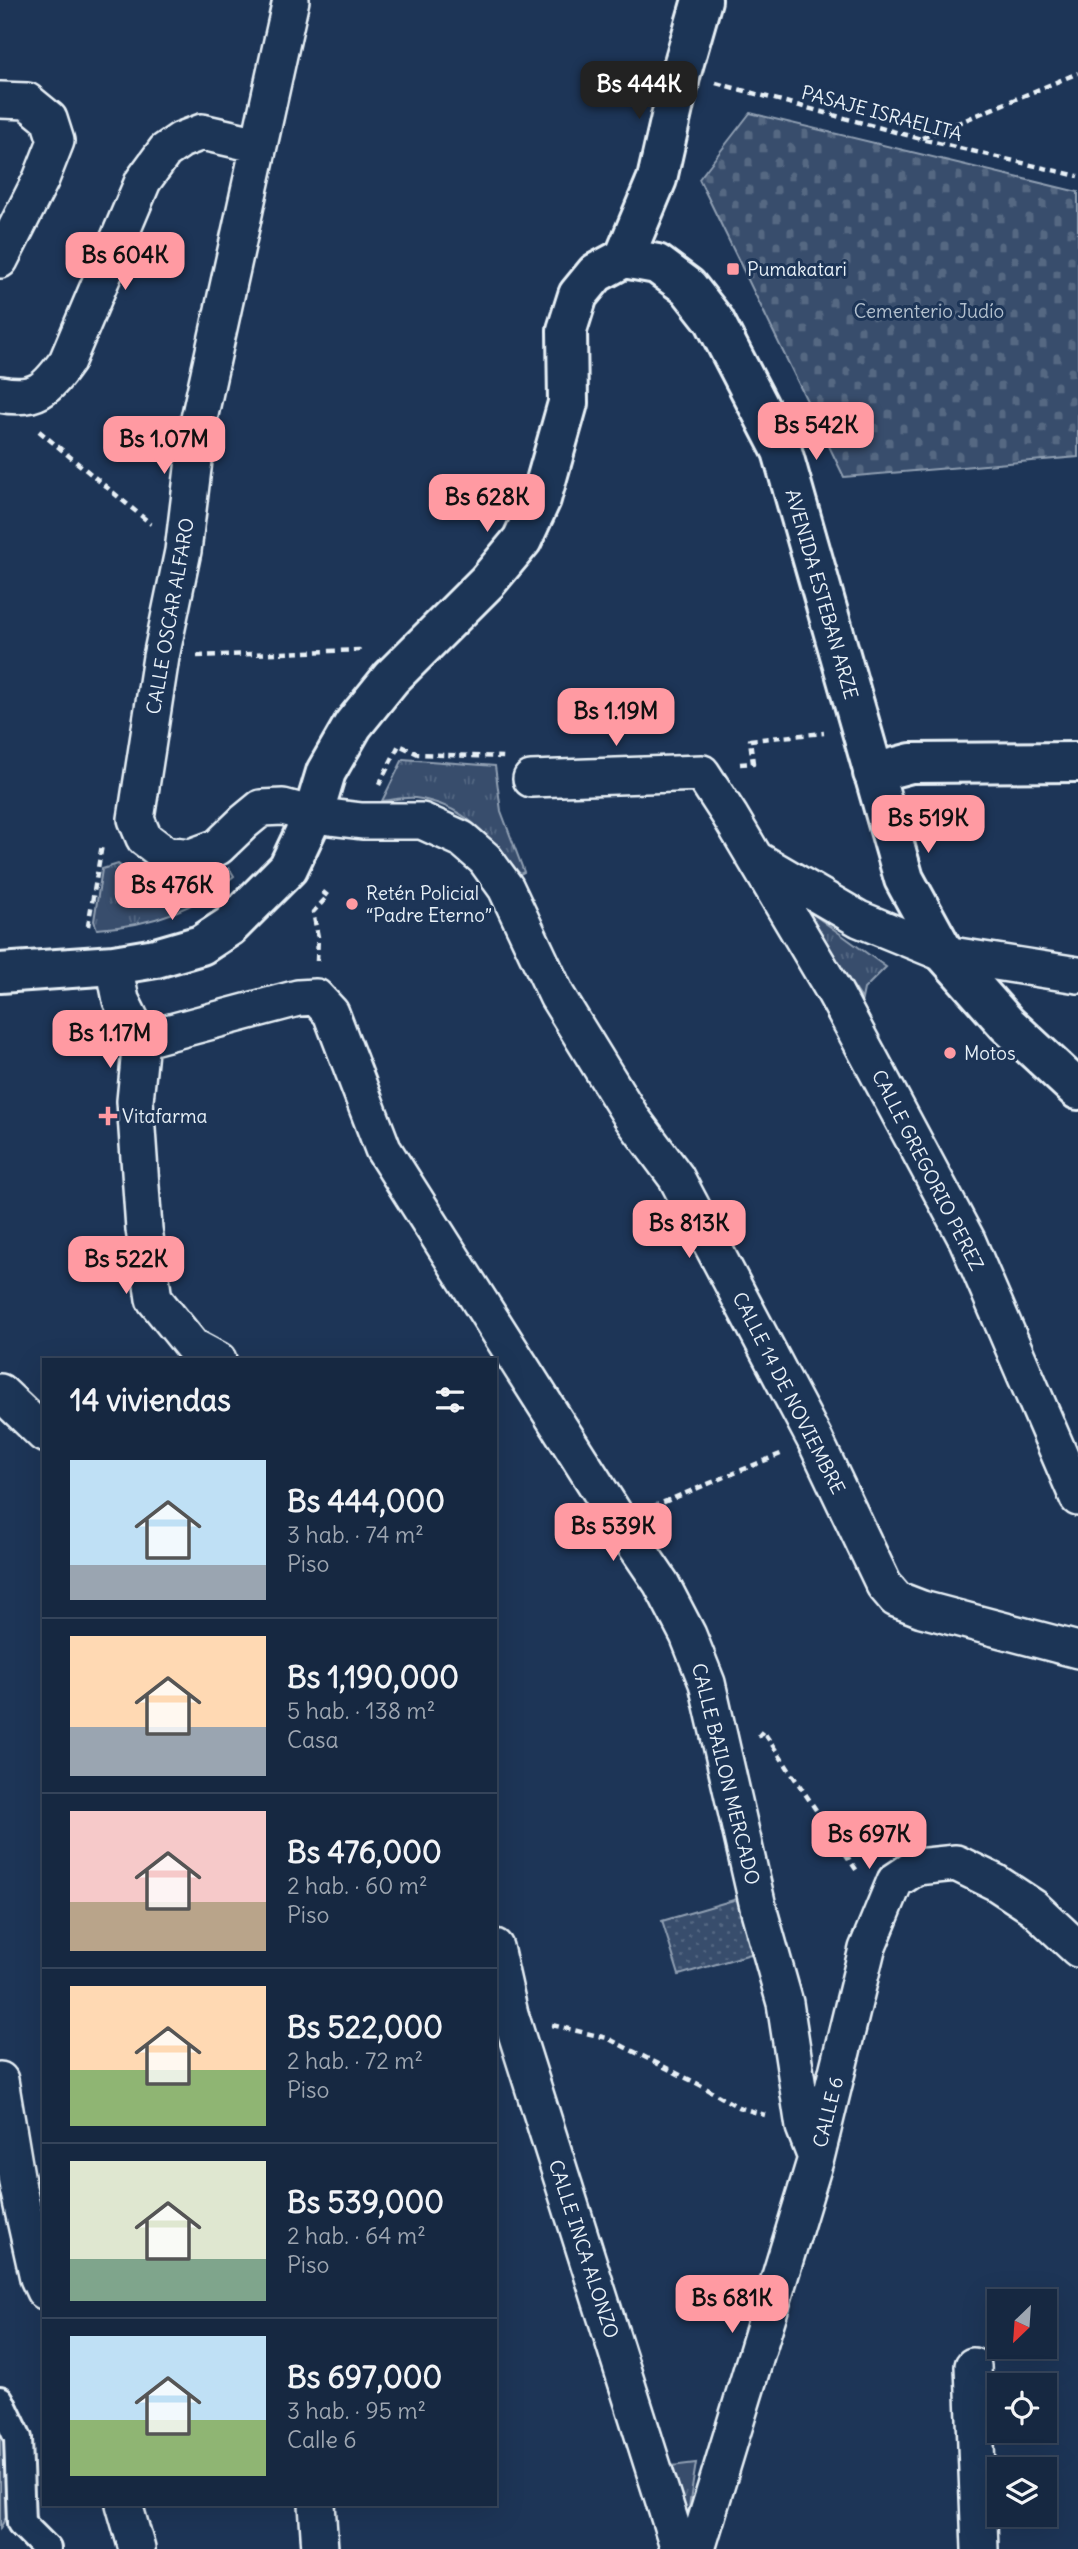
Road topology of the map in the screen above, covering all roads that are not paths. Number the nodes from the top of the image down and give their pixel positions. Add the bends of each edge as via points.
1 (291, 0) edge
2 (702, 0) edge
3 (0, 100) edge
4 (259, 145) junction
5 (624, 258) junction
6 (0, 260) edge
7 (0, 394) edge
8 (1078, 762) edge
9 (521, 768) road end
10 (873, 773) junction
11 (313, 815) junction
12 (752, 856) junction
13 (945, 954) junction
14 (114, 965) junction
15 (0, 973) edge
16 (1078, 975) edge
17 (141, 1040) junction
18 (1078, 1090) edge
19 (214, 1358) edge
20 (0, 1392) edge
21 (42, 1432) edge
22 (1078, 1498) edge
23 (1078, 1650) edge
24 (1078, 1949) edge
25 (497, 1956) edge
26 (0, 2080) edge
27 (810, 2142) junction
28 (42, 2287) edge
29 (974, 2366) dead end
30 (0, 2400) edge
31 (125, 2506) edge
32 (317, 2506) edge
33 (47, 2549) edge
34 (136, 2549) edge
35 (320, 2549) edge
36 (679, 2549) edge
37 (697, 2549) edge
38 (980, 2549) edge

1 - 4 street, CALLE OSCAR ALFARO
2 - 5 main road via 657,179
3 - 6 street via 27,102 48,119 56,141
4 - 7 street via 202,132 166,151 142,181 67,360 51,383 34,394
4 - 11 street, CALLE OSCAR ALFARO via 199,419 184,551 161,657 136,819 144,838 165,854 191,857 218,848 261,808 283,807
5 - 10 main road, AVENIDA ESTEBAN ARZE via 657,264 688,287 714,320 782,451
5 - 11 main road via 596,273 578,295 567,330 568,403 541,499 522,540 352,725 326,772
8 - 10 main road via 911,763
9 - 12 street, CALLE GREGORIO PEREZ via 702,773
10 - 13 main road, AVENIDA ESTEBAN ARZE via 904,879
11 - 14 main road via 288,868 230,926 201,944
11 - 23 street, CALLE 14 DE NOVIEMBRE via 422,821 462,839 485,859 506,888 557,996 632,1118 677,1177 815,1440 884,1585 896,1599
12 - 13 street via 859,919
12 - 22 street, CALLE GREGORIO PEREZ via 835,993 967,1240
13 - 16 street
13 - 18 main road, AVENIDA ESTEBAN ARZE via 1007,1024
14 - 15 main road
14 - 17 street via 121,1000
17 - 19 street via 135,1101 144,1229 155,1299 192,1346
17 - 27 street, CALLE BAILON MERCADO via 298,998 316,997 331,1013 383,1149 661,1583 688,1634 707,1683 785,2003
20 - 21 street
24 - 27 street, CALLE 6 via 1033,1907 956,1863 916,1867 895,1881 867,1949
25 - 36 street, CALLE INCA ALONZO via 510,2014
26 - 28 street via 18,2188
27 - 37 street, CALLE 6
29 - 38 street
30 - 33 street via 18,2438 21,2523
31 - 34 street
32 - 35 street

